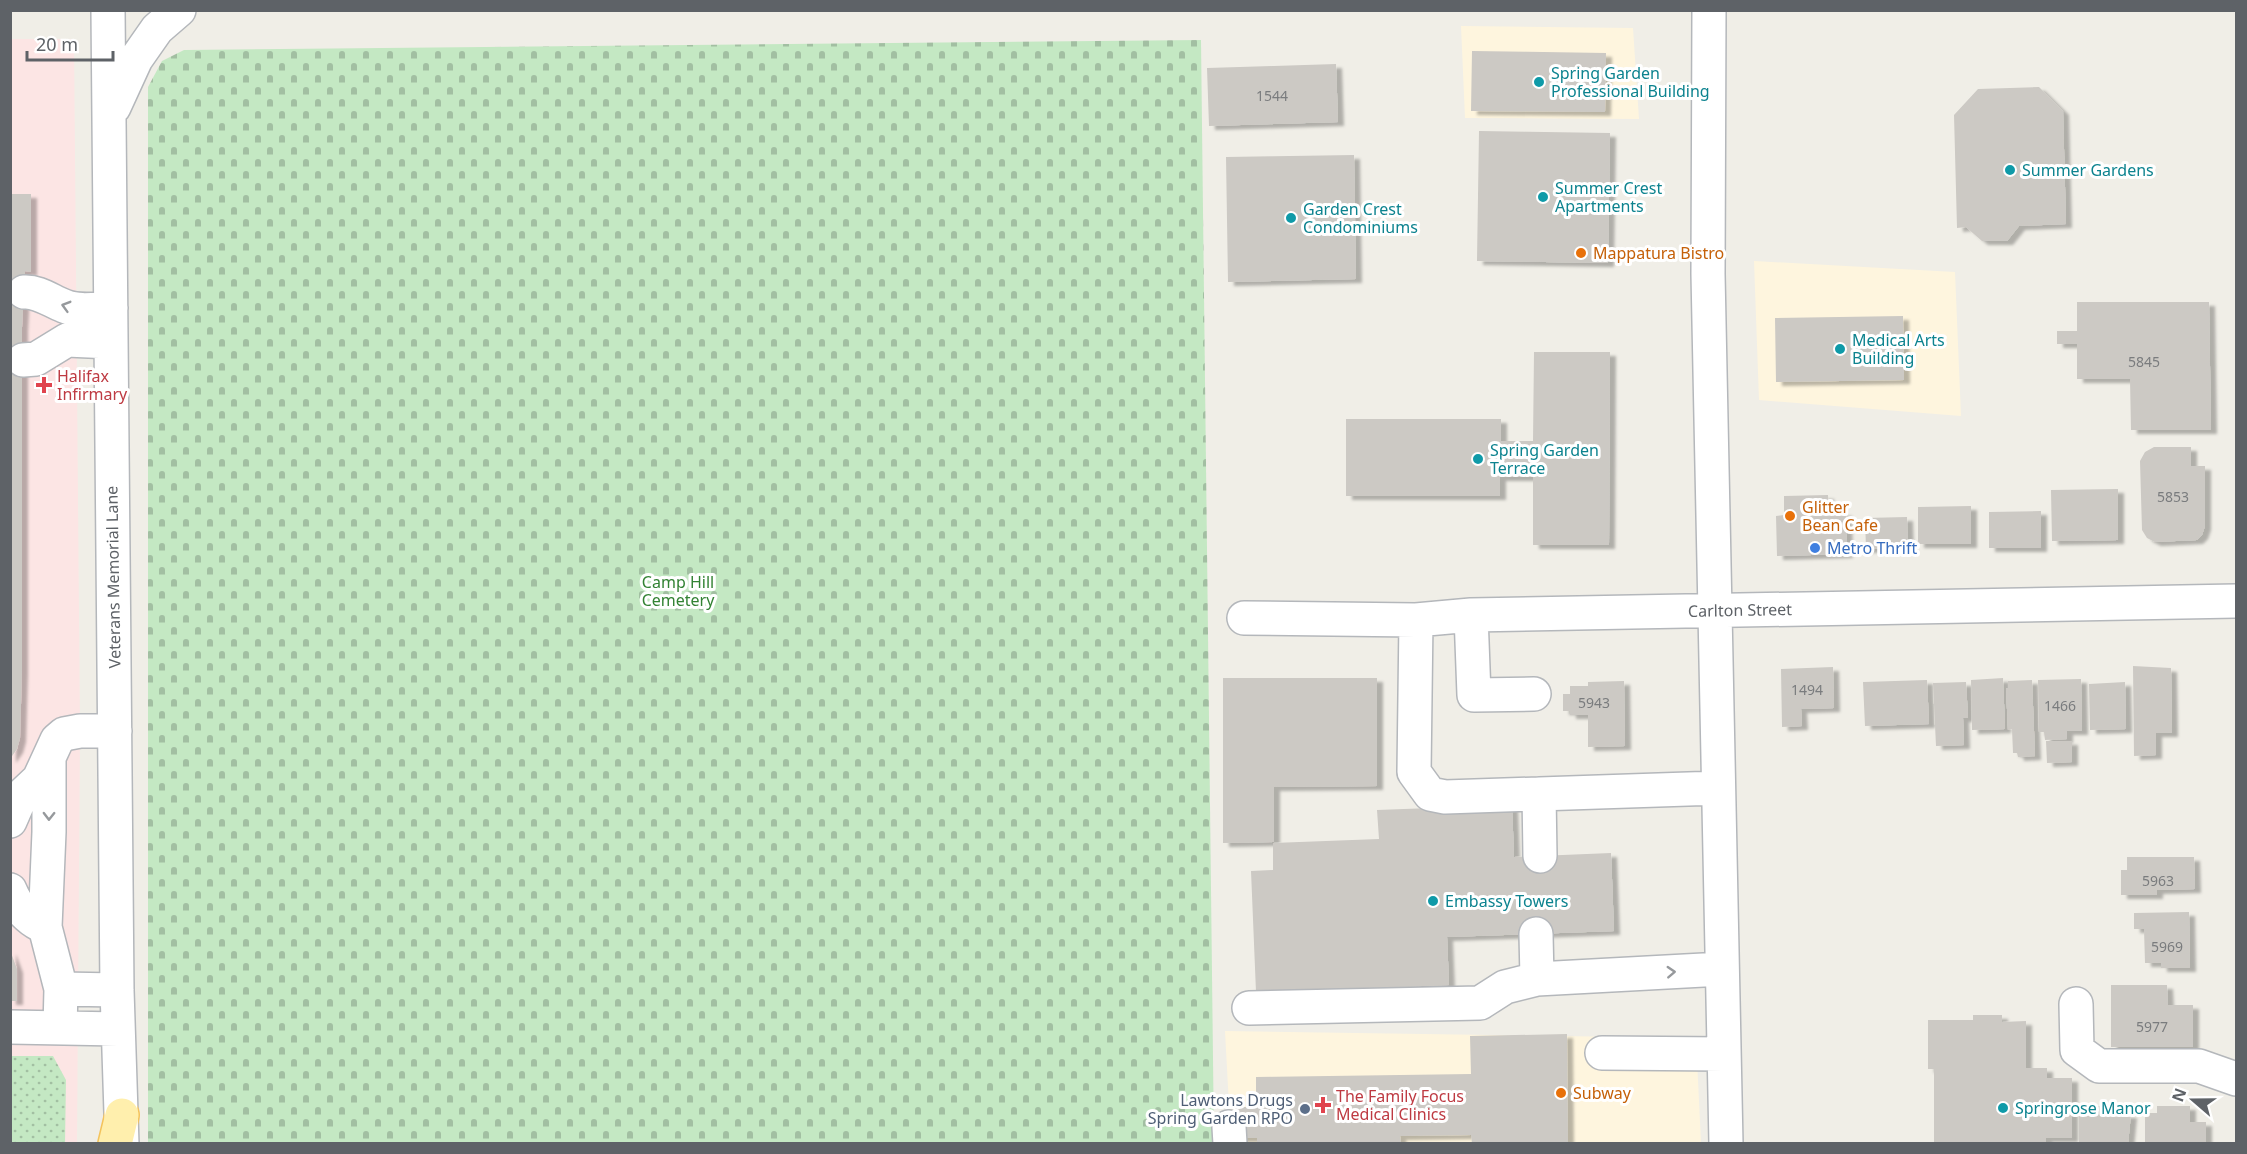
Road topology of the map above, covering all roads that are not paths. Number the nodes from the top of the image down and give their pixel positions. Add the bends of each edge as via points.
1 (108, 10) edge
2 (180, 10) edge
3 (1709, 10) edge
4 (109, 117) junction
5 (24, 291) dead end
6 (111, 308) junction
7 (111, 342) junction
8 (23, 360) dead end
9 (2236, 601) edge
10 (1715, 610) junction
11 (1471, 615) junction
12 (1244, 618) dead end
13 (1416, 620) junction
14 (1534, 694) dead end
15 (115, 731) junction
16 (49, 758) junction
17 (1719, 788) junction
18 (1539, 794) junction
19 (10, 821) edge
20 (1540, 856) dead end
21 (10, 890) edge
22 (45, 927) junction
23 (1536, 934) dead end
24 (1722, 969) junction
25 (1537, 979) junction
26 (61, 988) junction
27 (117, 990) junction
28 (2076, 1004) dead end
29 (1250, 1008) dead end
30 (10, 1027) edge
31 (60, 1028) junction
32 (118, 1029) junction
33 (1602, 1053) dead end
34 (1724, 1054) junction
35 (2236, 1079) edge
36 (120, 1134) edge
37 (1726, 1143) edge

1 - 4 street, Veterans Memorial Lane
2 - 4 street via 157,29 136,59
3 - 10 street via 1708,274
4 - 6 street, Veterans Memorial Lane
6 -> 5 street via 66,308 32,291
6 - 7 street, Veterans Memorial Lane
7 - 8 street via 67,340 36,359
7 - 15 street, Veterans Memorial Lane
9 - 10 street, Carlton Street
10 - 11 street, Carlton Street
10 - 17 street
11 - 13 street, Carlton Street
11 - 14 street via 1473,695
12 - 13 street, Carlton Street
13 - 18 street via 1414,772 1430,794 1444,797
15 - 16 street via 80,730 64,734
15 - 27 street, Veterans Memorial Lane
16 - 19 street via 39,779 21,796
16 -> 22 street
17 - 18 street
17 - 24 street
18 - 20 street
21 - 22 street via 19,908
22 - 26 street
23 - 25 street
25 -> 24 street
24 - 34 street
25 - 29 street via 1504,987 1480,1003
26 - 27 street
26 - 31 street
27 - 32 street, Veterans Memorial Lane
28 - 35 street via 2077,1050 2099,1066 2199,1066
30 - 31 street
31 - 32 street
32 - 36 street, Veterans Memorial Lane
33 - 34 street
34 - 37 street

